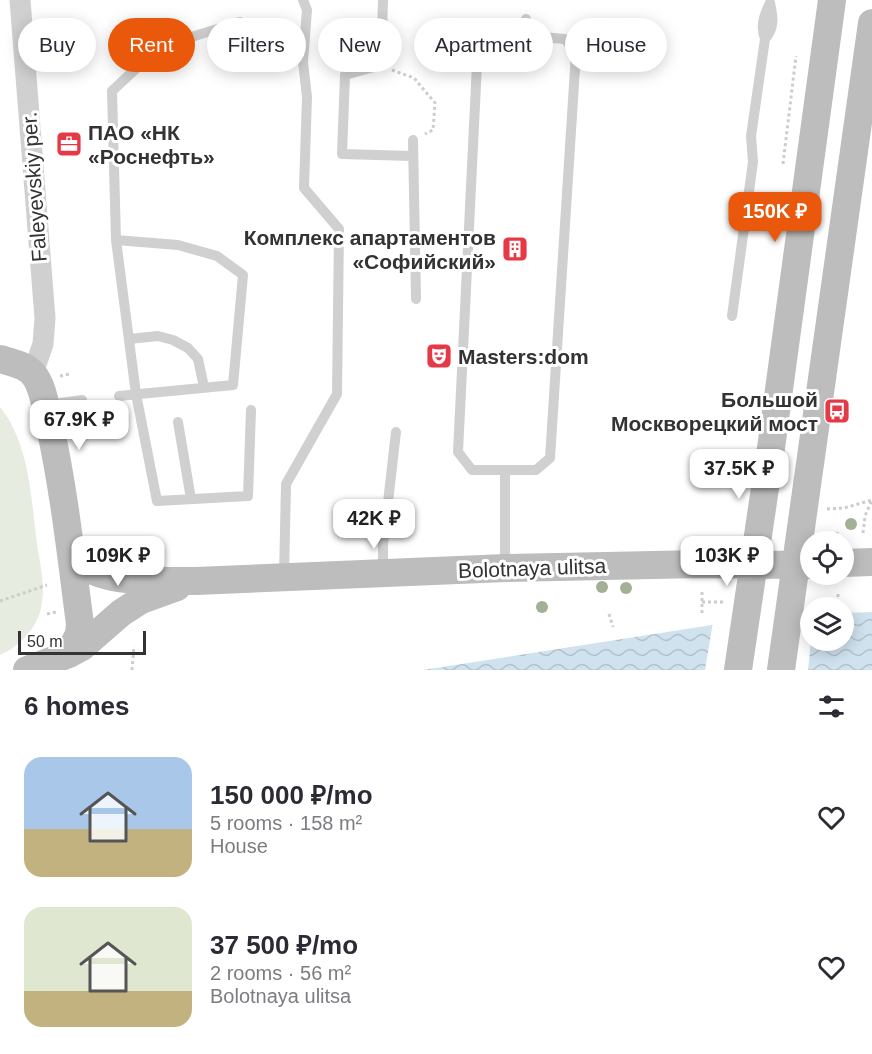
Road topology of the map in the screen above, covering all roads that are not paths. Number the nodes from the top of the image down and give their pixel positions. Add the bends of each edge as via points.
1 (20, 0) edge
2 (303, 0) edge
3 (383, 0) edge
4 (832, 0) edge
5 (770, 1) edge
6 (872, 23) edge
7 (207, 32) edge
8 (553, 38) edge
9 (477, 72) edge
10 (413, 140) road end
11 (412, 156) junction
12 (116, 240) junction
13 (416, 299) dead end
14 (732, 316) dead end
15 (129, 339) junction
16 (0, 359) edge
17 (33, 373) junction
18 (204, 387) junction
19 (136, 394) junction
20 (119, 396) dead end
21 (82, 400) dead end
22 (45, 405) junction
23 (251, 410) dead end
24 (178, 422) dead end
25 (396, 432) dead end
26 (505, 471) junction
27 (191, 499) junction
28 (387, 511) dead end
29 (807, 531) edge
30 (384, 534) dead end
31 (71, 549) junction
32 (854, 555) edge
33 (872, 562) edge
34 (754, 565) junction
35 (800, 565) edge
36 (506, 568) junction
37 (383, 573) junction
38 (284, 576) junction
39 (800, 576) edge
40 (196, 581) junction
41 (69, 654) junction
42 (27, 670) edge
43 (738, 670) edge
44 (781, 670) edge

1 - 17 street, Faleyevskiy per. via 45,318 43,344
2 - 38 lane via 307,10 303,62 308,97 304,188 339,230 337,394 286,484
3 - 11 lane via 381,65 345,75 342,154
4 - 34 street
5 - 14 lane via 763,21 765,39 751,136 753,162
6 - 29 street
7 - 12 lane via 159,47 112,91
8 - 26 lane via 565,39 576,53 550,458 536,470
9 - 26 lane via 458,452 472,470
10 - 11 lane
11 - 13 lane
12 - 15 lane
12 - 18 lane via 178,245 217,256 243,275 233,385
15 - 18 lane via 158,336 188,348 198,359
15 - 19 lane
16 - 17 street
17 - 22 street
18 - 19 lane
19 - 20 lane
19 - 27 lane via 157,501
21 - 22 lane
22 - 31 street
23 - 27 lane via 248,496
24 - 27 lane
25 - 28 lane
26 - 36 lane
30 - 37 lane
31 - 40 street, Bolotnaya ulitsa via 76,559 98,573 143,580
31 - 41 street via 81,624
32 - 33 street
34 - 35 street, Bolotnaya ulitsa
34 - 36 street, Bolotnaya ulitsa
34 - 43 street via 734,609
36 - 37 street, Bolotnaya ulitsa
37 - 38 street, Bolotnaya ulitsa
38 - 40 street, Bolotnaya ulitsa
39 - 44 street
40 - 41 street, Bolotnaya ulitsa via 141,600
41 - 42 street, Bolotnaya ulitsa

